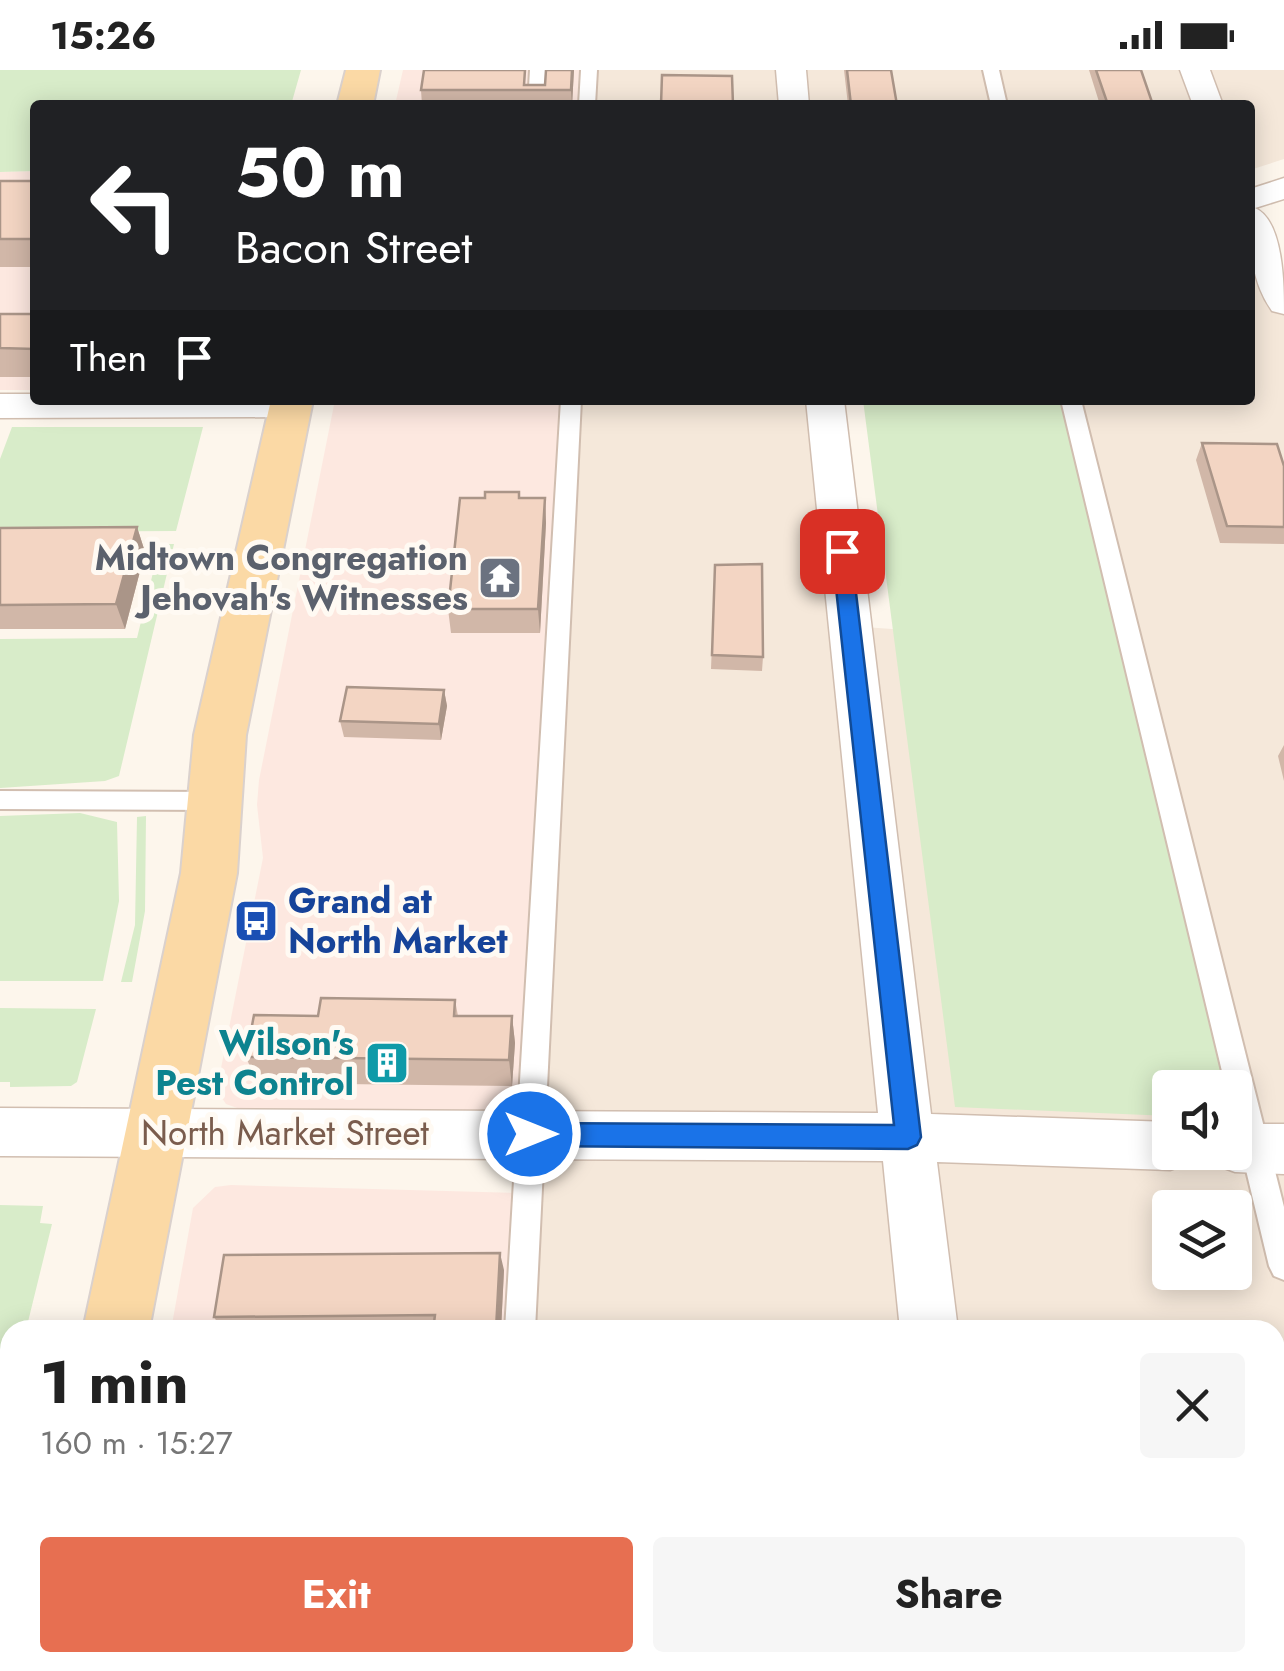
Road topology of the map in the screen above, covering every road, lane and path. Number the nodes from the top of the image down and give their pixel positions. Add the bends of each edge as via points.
1 (363, 70) edge
2 (538, 70) edge
3 (588, 70) edge
4 (791, 70) edge
5 (991, 70) edge
6 (1195, 70) edge
7 (356, 100) edge
8 (536, 100) edge
9 (587, 100) edge
10 (794, 100) edge
11 (998, 100) edge
12 (1206, 100) edge
13 (1284, 188) edge
14 (1255, 198) edge
15 (1255, 230) edge
16 (1284, 304) edge
17 (97, 405) edge
18 (292, 405) edge
19 (571, 405) edge
20 (826, 405) edge
21 (1072, 405) edge
22 (0, 406) edge
23 (0, 800) edge
24 (214, 800) junction
25 (0, 1132) edge
26 (156, 1133) junction
27 (530, 1134) junction
28 (908, 1137) junction
29 (1152, 1145) edge
30 (1258, 1149) edge
31 (1284, 1266) edge
32 (118, 1320) edge
33 (521, 1320) edge
34 (928, 1320) edge

1 - 7 main road
2 - 8 lane
3 - 9 lane
4 - 10 street
5 - 11 lane
6 - 12 street
13 - 14 street
15 - 16 street
17 - 22 street
18 - 24 main road via 220,734
19 - 27 lane
20 - 28 street
21 - 30 lane
23 - 24 lane
24 - 26 main road via 209,874
25 - 26 street, North Market Street
26 - 27 street, North Market Street
26 - 32 main road
27 - 28 street, North Market Street
27 - 33 lane
28 - 29 street, North Market Street
28 - 34 street
30 - 31 lane

